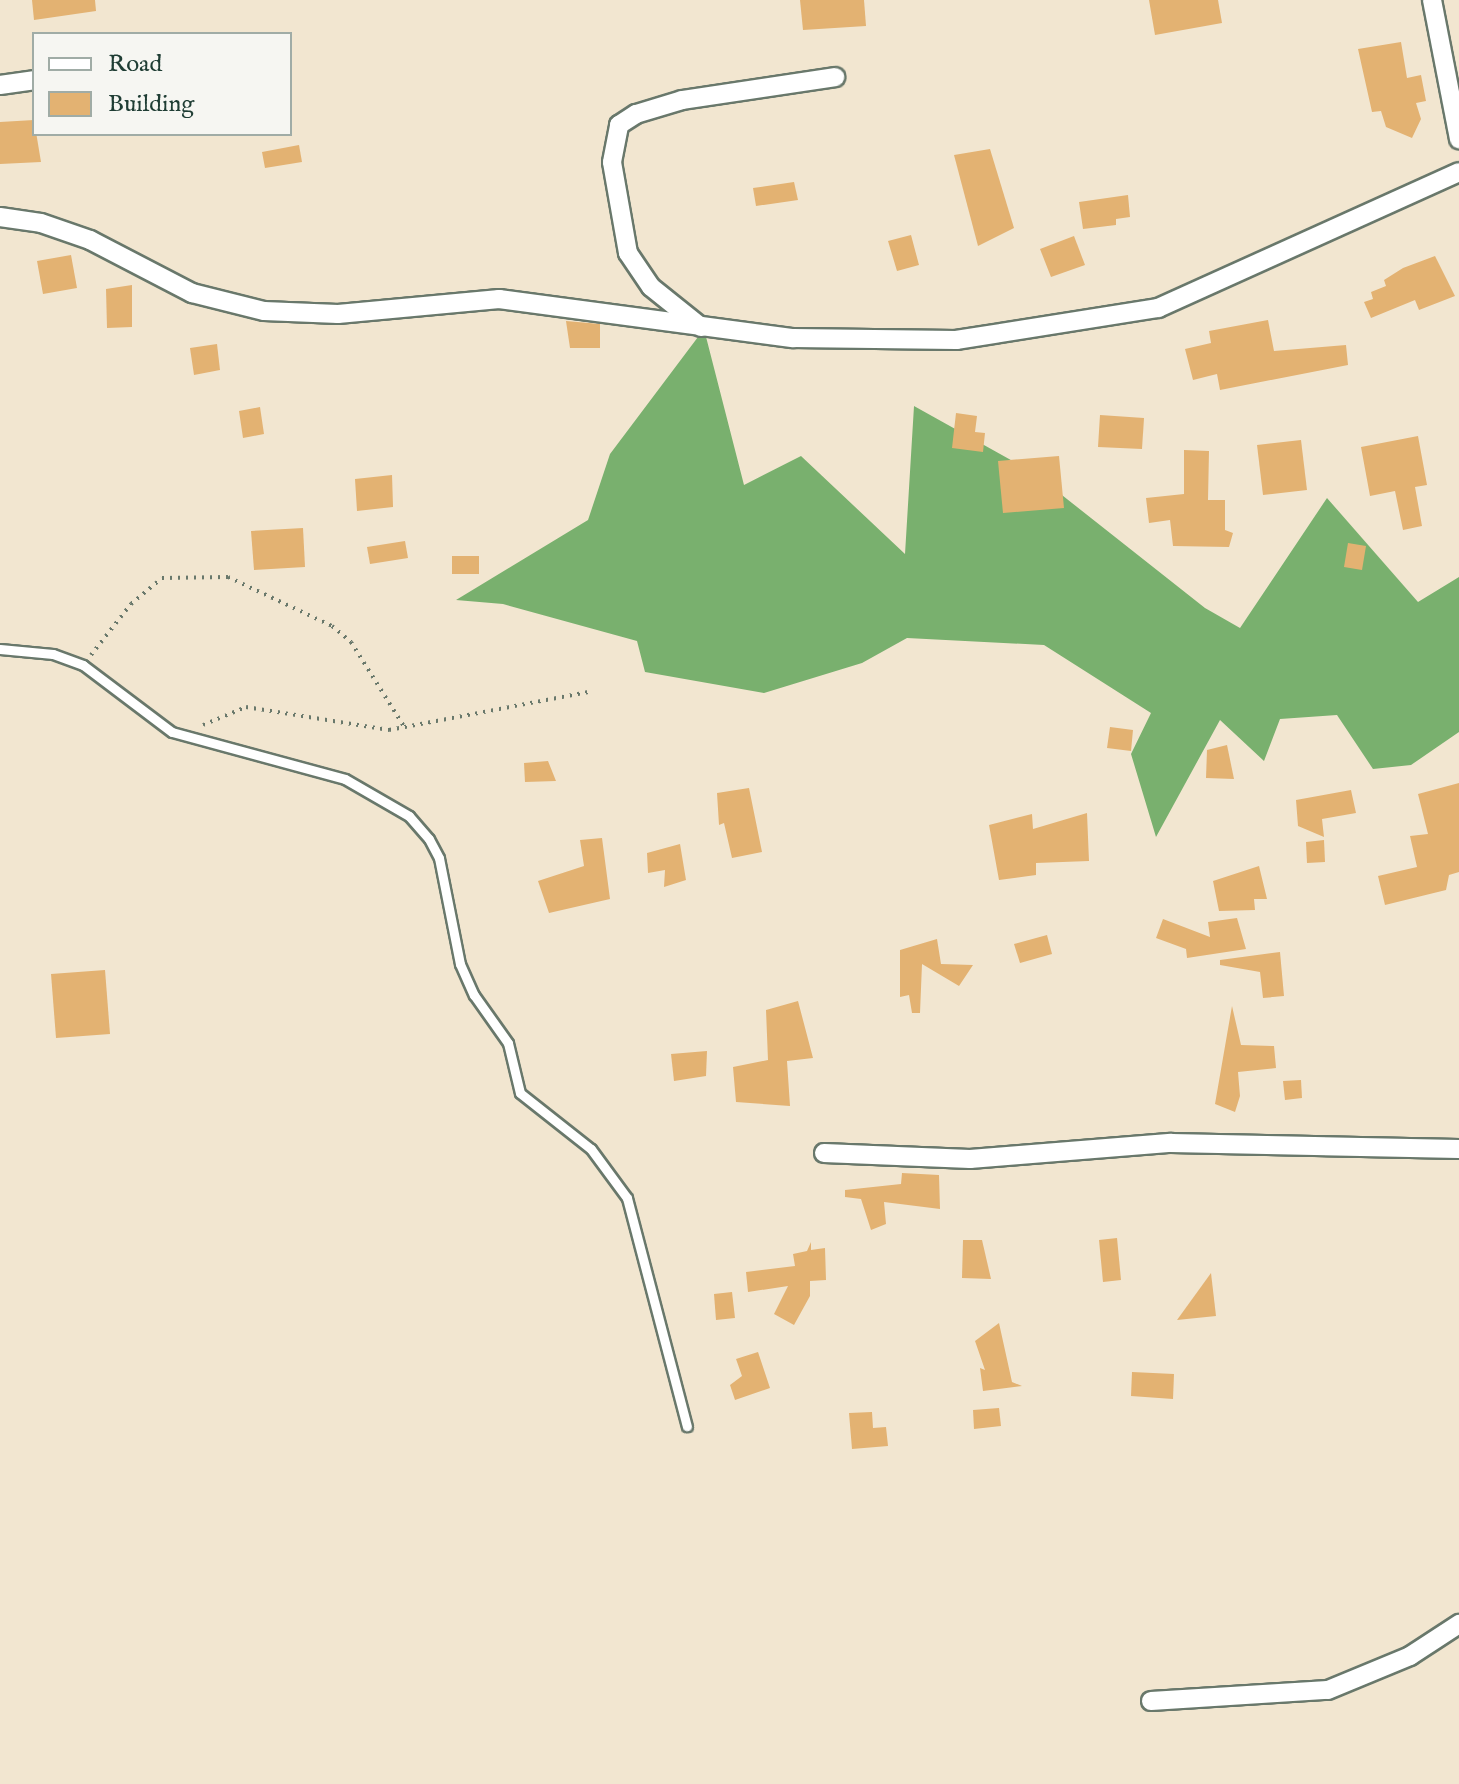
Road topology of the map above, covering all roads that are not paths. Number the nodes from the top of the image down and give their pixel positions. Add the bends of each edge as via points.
1 (1432, 0) edge
2 (835, 77) dead end
3 (32, 80) edge
4 (0, 85) edge
5 (1459, 139) edge
6 (1459, 172) edge
7 (0, 217) edge
8 (704, 329) junction
9 (0, 649) edge
10 (1459, 1149) edge
11 (824, 1153) dead end
12 (687, 1426) dead end
13 (1459, 1624) edge
14 (1151, 1701) dead end

1 - 5 street
2 - 8 street via 682,100 619,125 612,162 628,253 651,287
3 - 4 street
6 - 8 street via 1158,308 956,340 793,338
7 - 8 street via 41,223 90,240 192,293 264,311 338,314 499,299
9 - 12 lane via 53,654 83,665 183,735 345,779 409,816 439,858 460,964 474,995 508,1043 520,1093 591,1149 627,1198
10 - 11 street via 1171,1143 970,1159
13 - 14 street via 1410,1656 1328,1690

